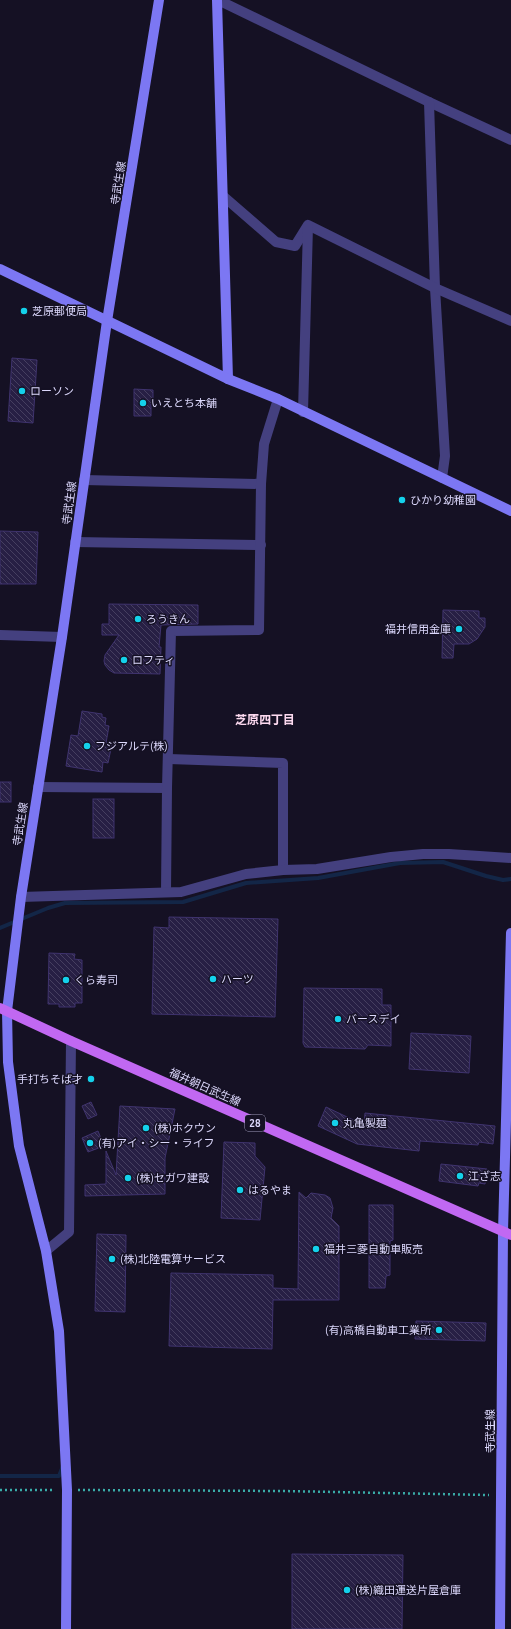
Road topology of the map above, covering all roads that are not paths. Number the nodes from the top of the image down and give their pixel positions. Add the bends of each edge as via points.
1 (159, 0) edge
2 (218, 0) edge
3 (429, 102) junction
4 (511, 140) edge
5 (223, 196) junction
6 (308, 225) junction
7 (0, 269) edge
8 (435, 288) junction
9 (107, 321) junction
10 (511, 321) edge
11 (228, 379) junction
12 (278, 399) junction
13 (303, 412) junction
14 (442, 478) junction
15 (84, 480) junction
16 (261, 484) junction
17 (511, 511) edge
18 (75, 542) junction
19 (261, 545) junction
20 (0, 635) edge
21 (62, 637) junction
22 (169, 759) junction
23 (38, 787) junction
24 (167, 788) junction
25 (511, 858) edge
26 (283, 870) junction
27 (166, 892) junction
28 (21, 897) junction
29 (511, 933) edge
30 (4, 1009) edge
31 (71, 1041) junction
32 (507, 1234) edge
33 (46, 1252) junction
34 (66, 1629) edge
35 (500, 1629) edge

1 - 9 street, 寺武生線
2 - 3 street
2 - 5 street
3 - 4 street
3 - 8 street
5 - 6 street via 276,242 294,246
5 - 11 street
6 - 8 street
6 - 13 street
7 - 9 street
8 - 10 street
8 - 14 street via 445,456
9 - 11 street
9 - 15 street, 寺武生線
11 - 12 street
12 - 13 street
12 - 16 street via 264,444
13 - 14 street
14 - 17 street
15 - 16 street
15 - 18 street, 寺武生線
16 - 19 street
18 - 19 street
18 - 21 street, 寺武生線
19 - 22 street via 258,630 171,631
20 - 21 street
21 - 23 street, 寺武生線
22 - 24 street
22 - 26 street via 283,763
23 - 24 street
23 - 28 street, 寺武生線
24 - 27 street
25 - 26 street via 423,854 317,869
26 - 27 street via 246,874 182,892
27 - 28 street
28 - 30 street, 寺武生線
29 - 32 street, 寺武生線
30 - 31 main road, 福井朝日武生線 / 28
30 - 33 street, 寺武生線 via 19,1146
31 - 32 main road, 福井朝日武生線 / 28
31 - 33 street via 69,1232
32 - 35 street, 寺武生線
33 - 34 street, 寺武生線 via 60,1330 67,1490

